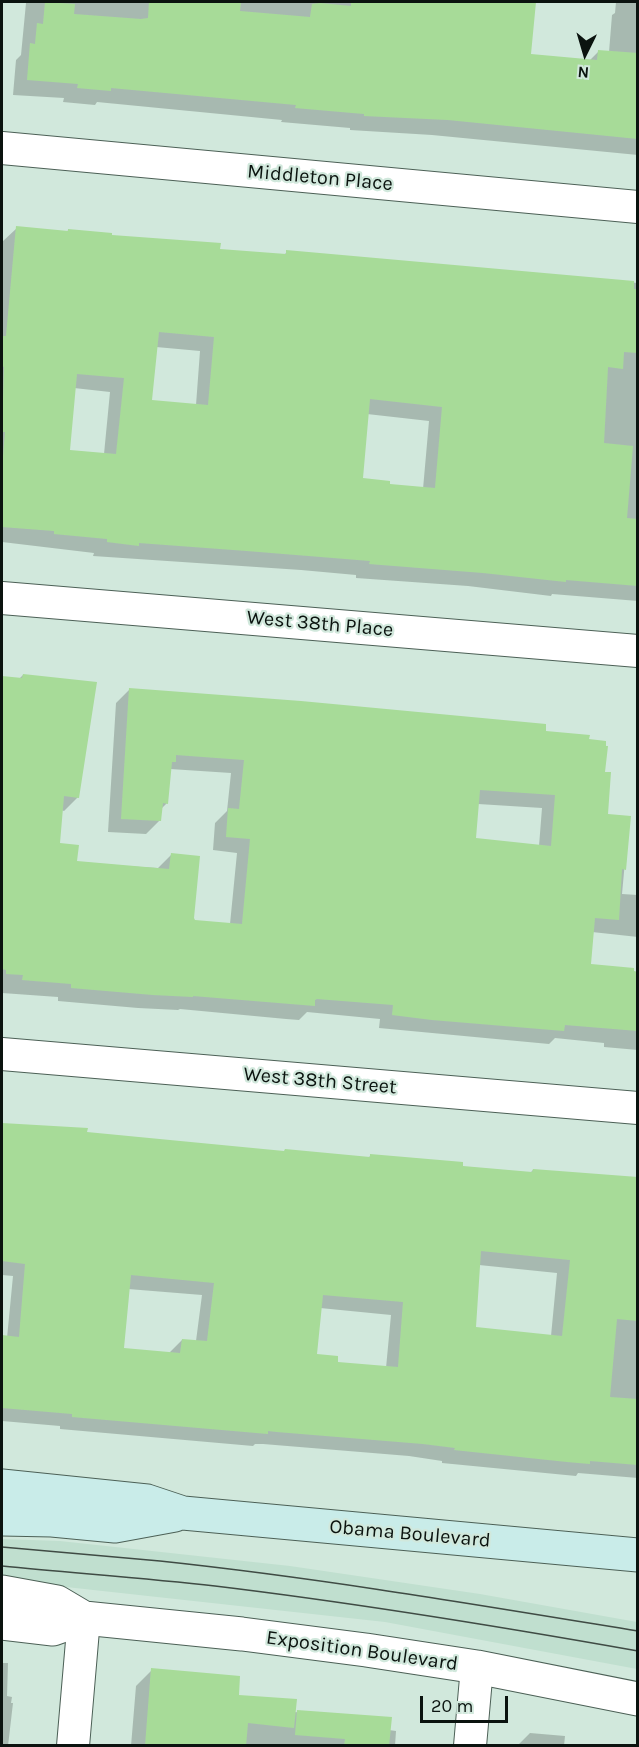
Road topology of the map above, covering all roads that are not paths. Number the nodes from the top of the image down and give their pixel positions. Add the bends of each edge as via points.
1 (2, 148) edge
2 (638, 207) edge
3 (2, 597) edge
4 (638, 651) edge
5 (2, 1054) edge
6 (638, 1108) edge
7 (2, 1486) edge
8 (183, 1513) junction
9 (2, 1519) edge
10 (638, 1555) edge
11 (2, 1592) edge
12 (84, 1618) junction
13 (2, 1623) edge
14 (477, 1667) junction
15 (638, 1699) edge
16 (73, 1746) edge
17 (470, 1746) edge

1 - 2 street, Middleton Place
3 - 4 street, West 38th Place
5 - 6 street, West 38th Street
7 - 8 main road via 147,1501
8 - 9 main road via 115,1526
8 - 10 main road, Obama Boulevard
11 - 12 street, Exposition Boulevard via 57,1602
12 - 13 street, Exposition Boulevard via 53,1629
12 - 14 street, Exposition Boulevard via 254,1635
12 - 16 street
14 - 15 street, Exposition Boulevard
14 - 17 street

